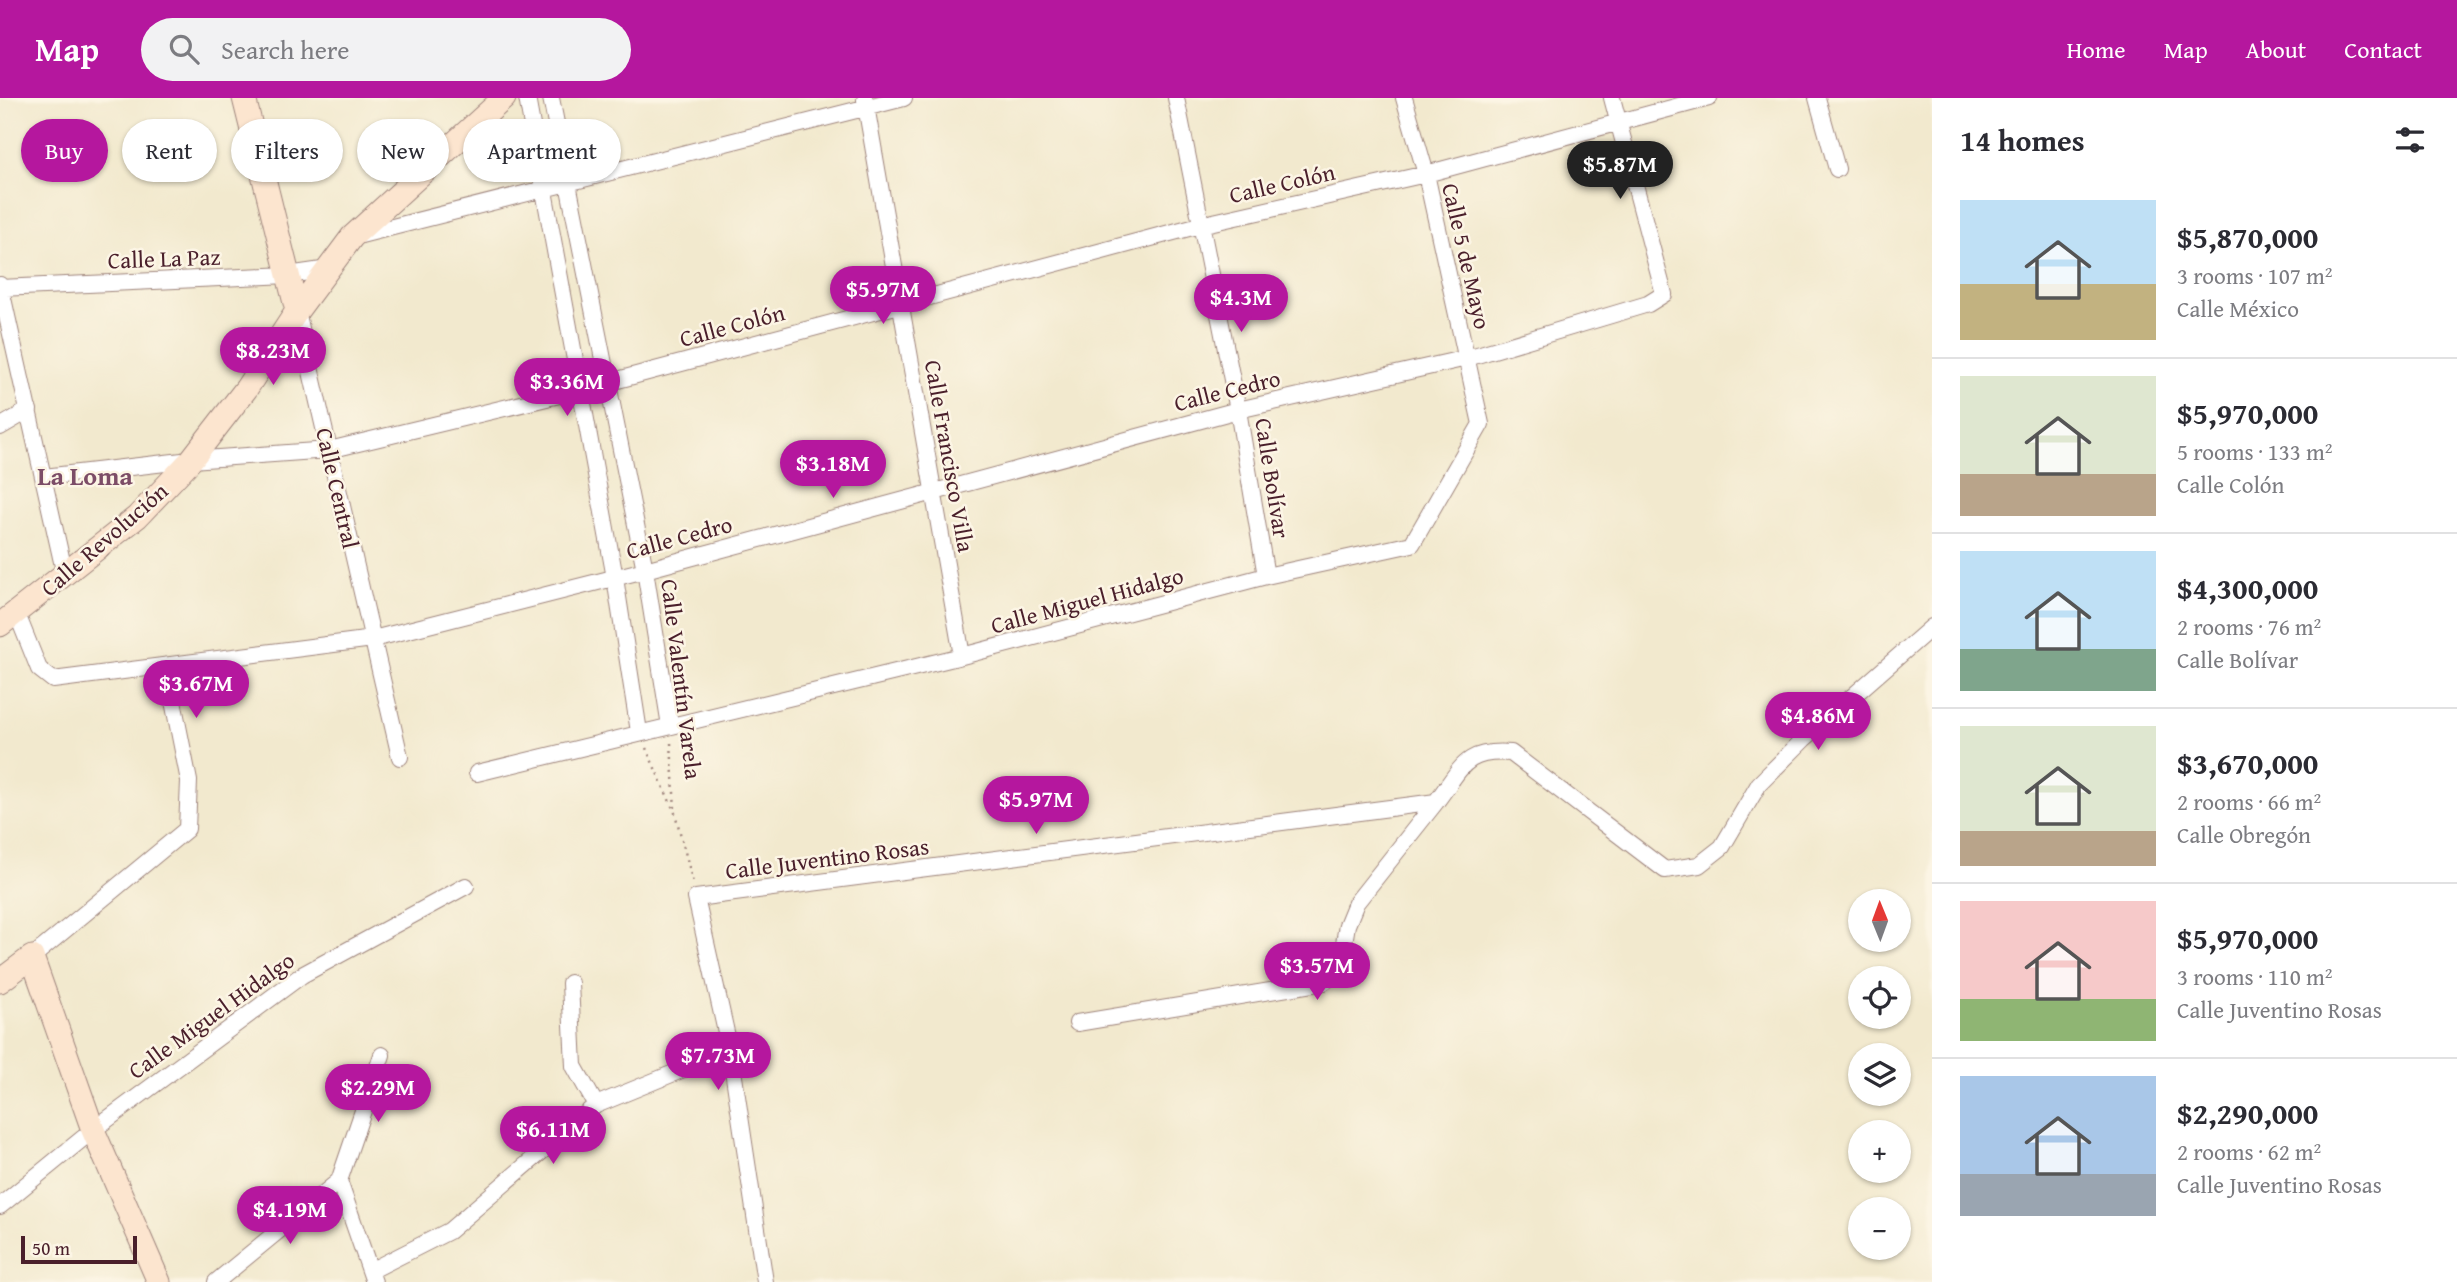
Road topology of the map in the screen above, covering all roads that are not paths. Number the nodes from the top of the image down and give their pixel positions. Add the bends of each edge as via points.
1 (244, 98) edge
2 (503, 98) edge
3 (527, 98) edge
4 (551, 98) edge
5 (904, 98) edge
6 (1176, 98) edge
7 (1404, 98) edge
8 (1612, 98) edge
9 (1709, 98) edge
10 (1817, 98) edge
11 (865, 103) edge
12 (1618, 122) junction
13 (1837, 169) dead end
14 (1426, 174) junction
15 (568, 183) junction
16 (545, 189) junction
17 (1200, 225) junction
18 (352, 237) junction
19 (329, 269) junction
20 (288, 275) junction
21 (0, 287) edge
22 (900, 302) junction
23 (297, 311) junction
24 (1467, 358) junction
25 (606, 383) junction
26 (580, 390) junction
27 (29, 410) junction
28 (1238, 410) junction
29 (1481, 424) joint
30 (0, 427) edge
31 (329, 450) junction
32 (191, 460) junction
33 (44, 477) junction
34 (932, 493) junction
35 (645, 570) junction
36 (65, 575) junction
37 (1266, 576) junction
38 (615, 578) junction
39 (9, 620) edge
40 (1932, 627) edge
41 (373, 639) junction
42 (962, 656) junction
43 (166, 666) junction
44 (670, 726) junction
45 (639, 732) junction
46 (400, 757) dead end
47 (477, 772) dead end
48 (1436, 802) junction
49 (466, 886) dead end
50 (32, 957) junction
51 (0, 981) edge
52 (570, 983) dead end
53 (1077, 1023) dead end
54 (730, 1051) junction
55 (382, 1055) dead end
56 (596, 1105) junction
57 (93, 1130) junction
58 (340, 1181) junction
59 (0, 1206) edge
60 (373, 1276) edge
61 (159, 1282) edge
62 (216, 1282) edge
63 (765, 1282) edge

1 - 20 street, Calle Central
2 - 18 street, Calle Revolución
3 - 16 street
4 - 15 street, Calle Valentín Varela
5 - 11 street
6 - 17 street, Calle Bolívar
7 - 14 street, Calle 5 de Mayo
8 - 12 street
9 - 12 street, Calle Colón
10 - 13 street
11 - 15 street
11 - 22 street, Calle Francisco Villa
12 - 14 street, Calle Colón
12 - 24 street, Calle Cedro via 1664,294 1648,304
14 - 17 street, Calle Colón
14 - 24 street, Calle 5 de Mayo
15 - 16 street
15 - 25 street, Calle Valentín Varela
16 - 18 street
16 - 26 street
17 - 22 street, Calle Colón
17 - 28 street, Calle Bolívar
18 - 19 street, Calle Revolución
19 - 20 street, Calle La Paz
19 - 23 street, Calle Revolución
20 - 21 street, Calle La Paz
20 - 23 street, Calle Central
21 - 27 street
22 - 25 street, Calle Colón
22 - 34 street, Calle Francisco Villa
23 - 31 street, Calle Central
23 - 32 street, Calle Revolución via 246,389
24 - 28 street, Calle Cedro
24 - 29 street, Calle 5 de Mayo
25 - 26 street, Calle Colón
25 - 35 street, Calle Valentín Varela
26 - 31 street, Calle Colón
26 - 38 street
27 - 30 street
27 - 33 street
28 - 34 street, Calle Cedro
28 - 37 street, Calle Bolívar
29 - 37 street, Calle Miguel Hidalgo via 1412,544
31 - 32 street, Calle Colón
31 - 41 street, Calle Central
32 - 33 street, Calle Colón
32 - 36 street, Calle Revolución via 137,517
33 - 36 street
34 - 35 street, Calle Cedro
34 - 42 street, Calle Francisco Villa
35 - 38 street, Calle Cedro
35 - 44 street, Calle Valentín Varela
36 - 39 street, Calle Revolución
37 - 42 street, Calle Miguel Hidalgo
38 - 41 street, Calle Cedro
38 - 45 street
39 - 43 street, Calle Cedro via 39,669 53,680
40 - 48 street via 1759,784 1722,847 1699,865 1665,870 1511,753 1488,751 1472,756
41 - 43 street, Calle Cedro
41 - 46 street, Calle Central
42 - 44 street, Calle Miguel Hidalgo
43 - 50 street via 189,781 187,829
44 - 45 street, Calle Miguel Hidalgo
45 - 47 street, Calle Miguel Hidalgo
48 - 53 street via 1356,903 1340,967 1324,982
48 - 54 street, Calle Juventino Rosas via 696,898
49 - 57 street, Calle Miguel Hidalgo via 302,975
50 - 51 street
50 - 57 street
52 - 56 street via 574,1066
54 - 56 street
54 - 63 street
55 - 58 street
56 - 60 street via 449,1231
57 - 59 street, Calle Miguel Hidalgo
57 - 61 street
58 - 60 street
58 - 62 street

